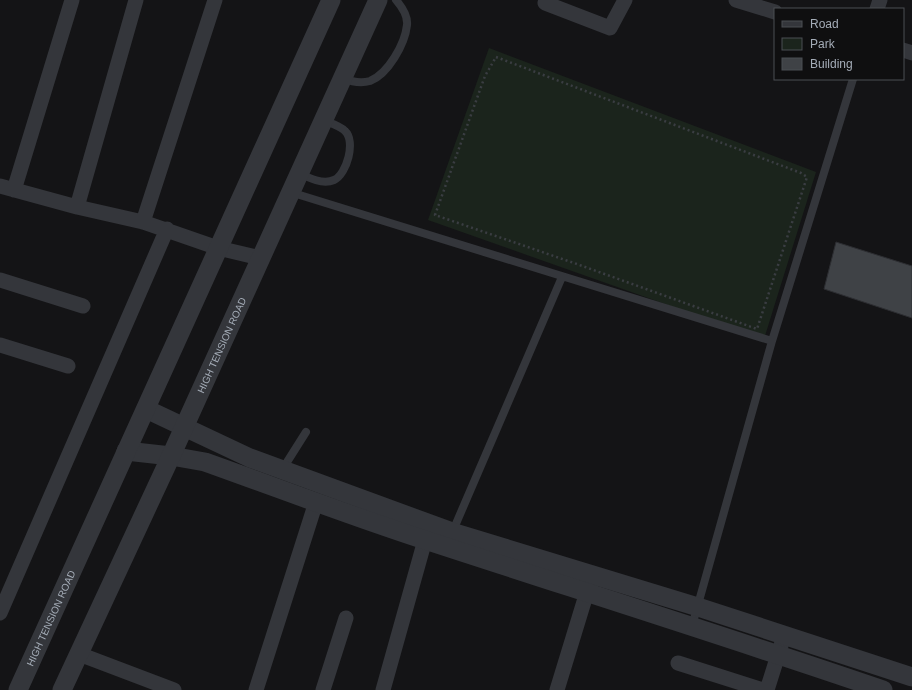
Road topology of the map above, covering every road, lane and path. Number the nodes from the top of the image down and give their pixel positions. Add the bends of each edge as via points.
1 (72, 0) edge
2 (136, 0) edge
3 (215, 0) edge
4 (330, 0) edge
5 (378, 0) edge
6 (396, 0) edge
7 (625, 0) edge
8 (736, 0) edge
9 (545, 3) dead end
10 (774, 12) edge
11 (342, 78) junction
12 (853, 80) edge
13 (323, 120) junction
14 (299, 173) junction
15 (7, 188) edge
16 (290, 192) junction
17 (77, 207) junction
18 (143, 222) junction
19 (168, 229) junction
20 (218, 248) junction
21 (260, 258) junction
22 (562, 277) junction
23 (0, 280) edge
24 (83, 306) dead end
25 (757, 328) joint
26 (772, 341) junction
27 (0, 345) edge
28 (68, 366) dead end
29 (146, 408) junction
30 (184, 427) junction
31 (306, 432) dead end
32 (126, 451) junction
33 (171, 456) junction
34 (279, 479) junction
35 (316, 502) junction
36 (425, 540) junction
37 (449, 540) junction
38 (592, 575) junction
39 (586, 593) junction
40 (698, 607) junction
41 (0, 612) edge
42 (346, 618) dead end
43 (692, 626) junction
44 (784, 636) junction
45 (79, 654) junction
46 (778, 654) junction
47 (678, 663) dead end
48 (912, 677) edge
49 (158, 687) edge
50 (18, 690) edge
51 (62, 690) edge
52 (174, 690) edge
53 (256, 690) edge
54 (323, 690) edge
55 (383, 690) edge
56 (557, 690) edge
57 (763, 690) edge
58 (767, 690) edge
59 (883, 690) edge

1 - 15 street
2 - 17 street
3 - 18 street
4 - 20 street, HIGH TENSION ROAD
5 - 11 street, HIGH TENSION ROAD
6 - 11 lane via 405,13 407,24 397,55 382,73 370,81 354,83
7 - 9 street via 610,28
8 - 10 street
11 - 13 street, HIGH TENSION ROAD
12 - 26 lane
13 - 14 street, HIGH TENSION ROAD
13 - 14 lane via 346,131 350,139 350,150 344,171 335,180 324,182
14 - 16 street, HIGH TENSION ROAD
15 - 17 street
16 - 21 street, HIGH TENSION ROAD
16 - 22 lane
17 - 18 street
18 - 19 street
19 - 20 street
19 - 41 street
20 - 21 street
20 - 29 street, HIGH TENSION ROAD
21 - 30 street, HIGH TENSION ROAD
22 - 26 lane
22 - 37 lane
23 - 24 street
25 - 25 path via 436,215 485,76 496,57 807,177
26 - 40 lane
27 - 28 street
29 - 30 street
29 - 32 street, HIGH TENSION ROAD
30 - 33 street, HIGH TENSION ROAD
30 - 34 street via 250,458
31 - 34 lane
32 - 33 street
32 - 50 street, HIGH TENSION ROAD
33 - 34 street
33 - 45 street, HIGH TENSION ROAD
34 - 35 street
34 - 37 street
35 - 36 street
35 - 53 street
36 - 37 street
36 - 55 street
37 - 38 street
37 - 39 street
38 - 39 street
38 - 40 street
39 - 43 street
39 - 56 street
40 - 43 lane
40 - 44 street
42 - 54 street
43 - 46 street
44 - 46 street
44 - 48 street
45 - 49 street
45 - 51 street, HIGH TENSION ROAD
46 - 58 street
46 - 59 street
47 - 57 street
49 - 52 street

